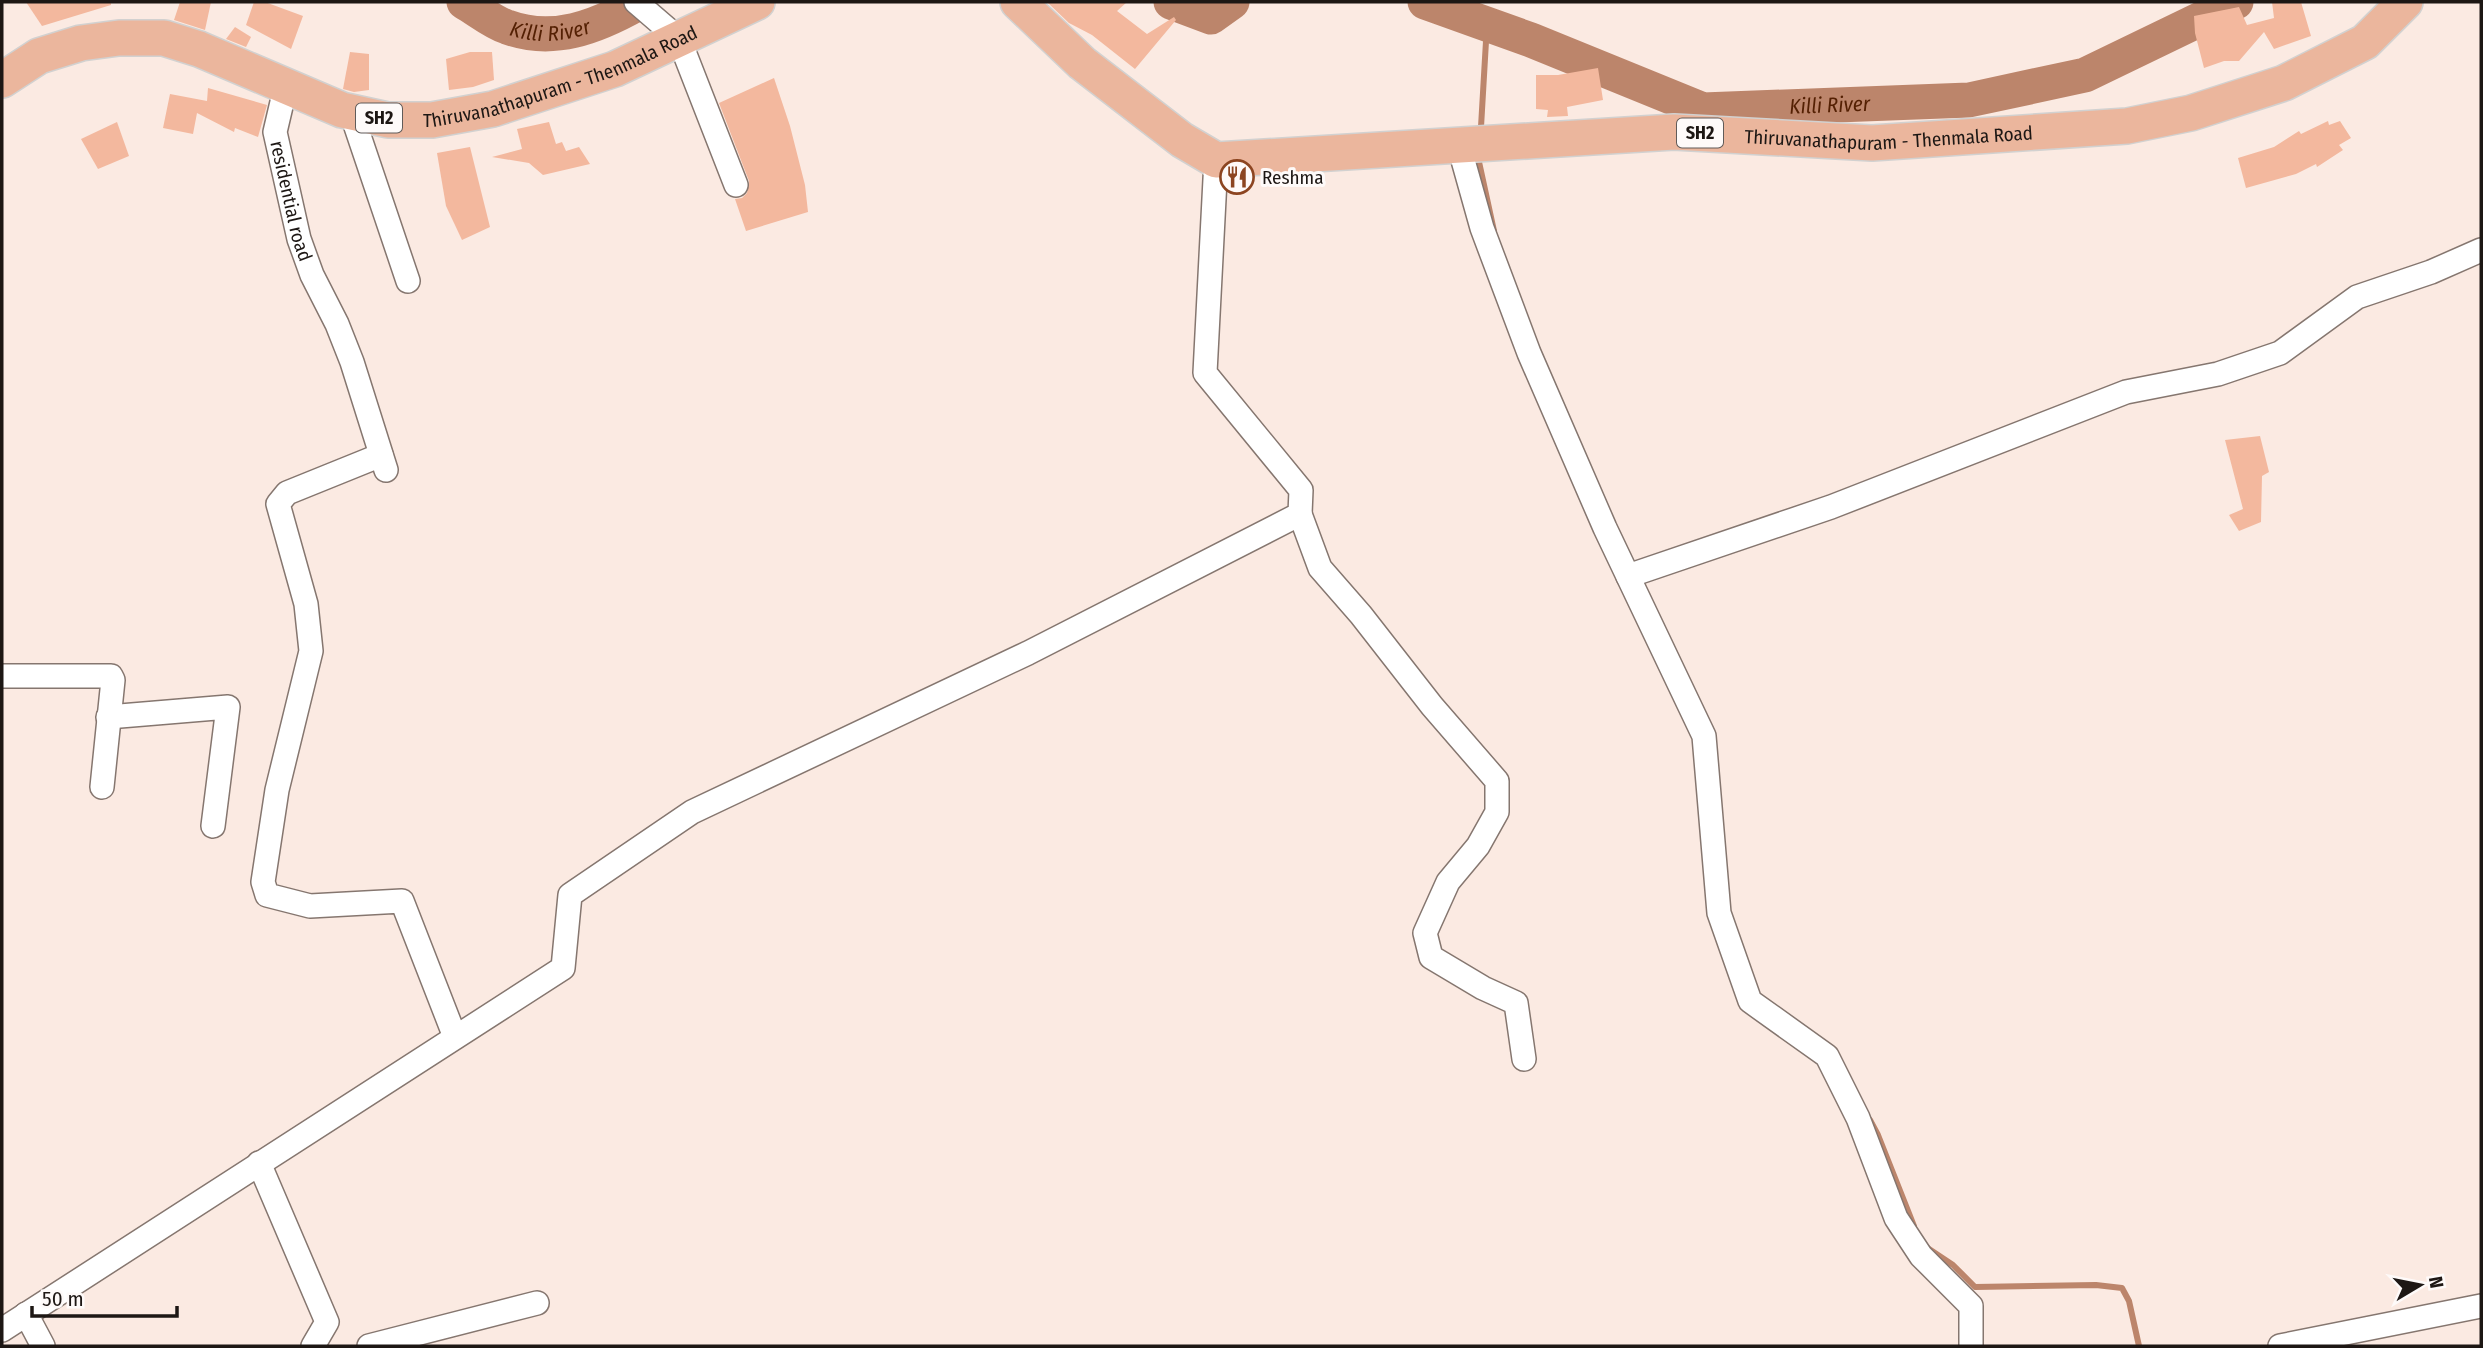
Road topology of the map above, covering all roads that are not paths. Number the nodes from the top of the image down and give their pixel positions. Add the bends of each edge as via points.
1 (636, 2) edge
2 (757, 2) edge
3 (1018, 2) edge
4 (2405, 2) edge
5 (679, 38) junction
6 (2, 80) edge
7 (286, 85) junction
8 (351, 112) junction
9 (1459, 146) junction
10 (1216, 160) junction
11 (736, 185) dead end
12 (2481, 250) edge
13 (408, 281) dead end
14 (1300, 514) junction
15 (1628, 576) junction
16 (2, 676) edge
17 (108, 718) junction
18 (102, 787) dead end
19 (213, 826) dead end
20 (455, 1037) junction
21 (1524, 1059) dead end
22 (259, 1163) junction
23 (537, 1303) dead end
24 (2481, 1306) edge
25 (26, 1314) junction
26 (2, 1330) edge
27 (43, 1346) edge
28 (313, 1346) edge
29 (369, 1346) edge
30 (1971, 1346) edge
31 (2280, 1346) edge

1 - 5 street
2 - 5 main road, Thiruvanathapuram - Thenmala Road / SH2
3 - 10 main road via 1082,63 1182,140
4 - 9 main road, Thiruvanathapuram - Thenmala Road / SH2 via 2365,42 2284,83 2191,113 2127,126 1872,143 1674,132
5 - 8 main road, Thiruvanathapuram - Thenmala Road / SH2 via 615,69 493,108 432,120 388,120
5 - 11 street
6 - 7 main road, Thiruvanathapuram - Thenmala Road / SH2 via 39,56 81,43 164,38
7 - 8 main road, Thiruvanathapuram - Thenmala Road / SH2
7 - 20 street, residential road via 275,132 299,239 352,362 383,462 287,493 278,503 306,604 311,651 277,790 263,882 267,895 310,906 402,901
8 - 13 street
9 - 10 main road, Thiruvanathapuram - Thenmala Road / SH2
9 - 15 street via 1482,228 1529,353
10 - 14 street via 1205,373 1301,490
12 - 15 street via 2357,297 2280,353 2218,374 2126,392 1831,507
14 - 20 street via 1028,653 692,812 570,895 563,968
14 - 21 street via 1320,568 1497,781 1497,812 1478,846 1448,882 1425,933 1431,957 1516,1003
15 - 30 street via 1704,736 1718,913 1750,1002 1827,1056 1858,1118 1896,1219 1921,1256 1971,1306
16 - 17 street via 111,676
17 - 18 street
17 - 19 street via 228,707
20 - 22 street
22 - 25 street
22 - 28 street via 327,1322
23 - 29 street
24 - 31 street
25 - 26 street
25 - 27 street

